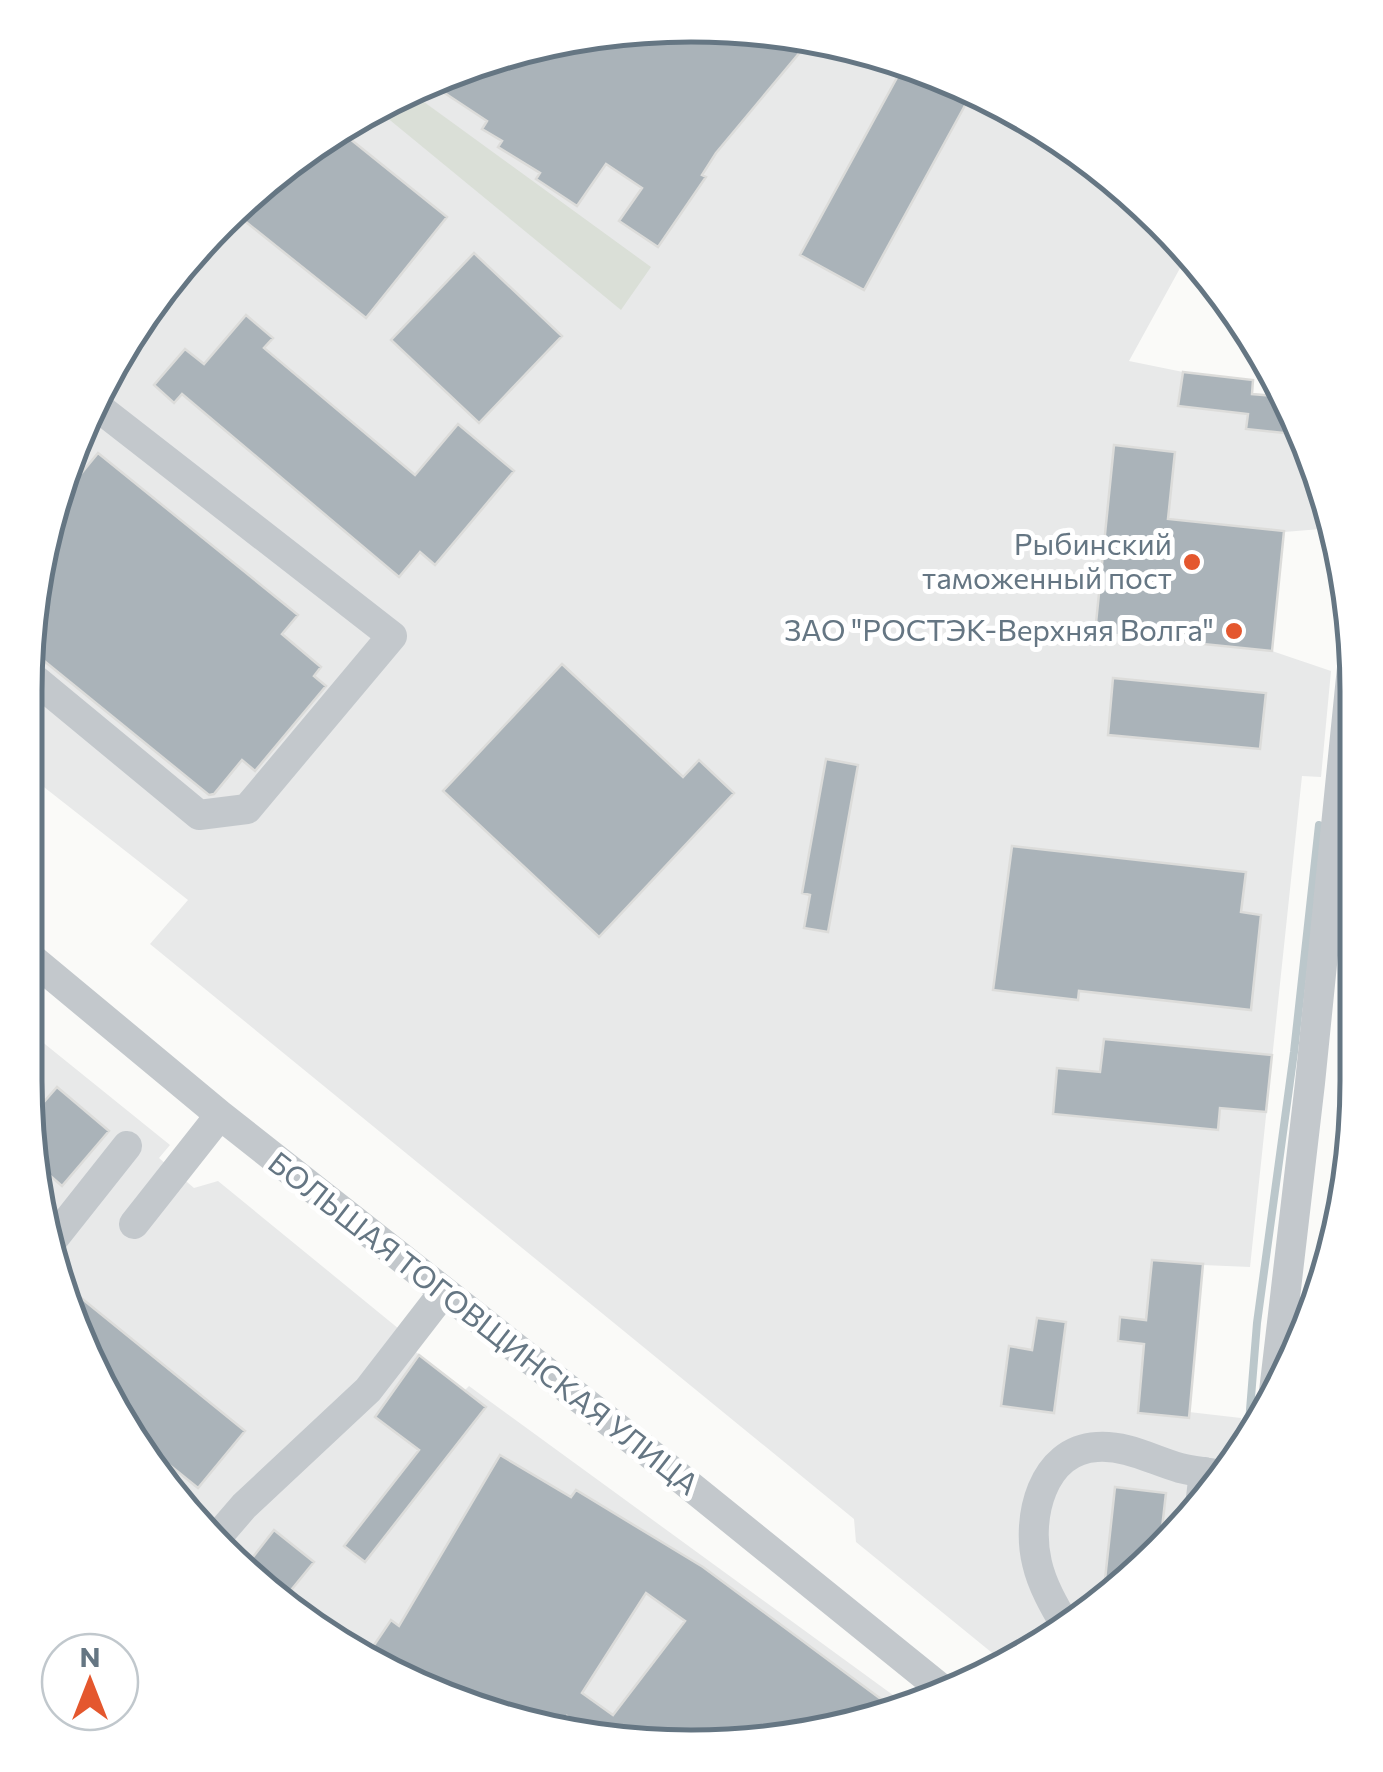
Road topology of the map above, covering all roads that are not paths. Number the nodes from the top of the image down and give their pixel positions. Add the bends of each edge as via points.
1 (105, 413) edge
2 (42, 685) edge
3 (1340, 786) edge
4 (42, 972) edge
5 (220, 1116) junction
6 (127, 1146) dead end
7 (134, 1224) dead end
8 (61, 1230) edge
9 (443, 1293) junction
10 (1277, 1362) edge
11 (1208, 1473) edge
12 (224, 1529) edge
13 (1060, 1614) edge
14 (933, 1682) edge

1 - 2 street via 392,636 247,809 199,815
3 - 10 street
4 - 5 street, БОЛЬШАЯ ТОГОВЩИНСКАЯ УЛИЦА
5 - 7 street
5 - 9 street, БОЛЬШАЯ ТОГОВЩИНСКАЯ УЛИЦА
6 - 8 street
9 - 12 street via 368,1390
9 - 14 street, БОЛЬШАЯ ТОГОВЩИНСКАЯ УЛИЦА
11 - 13 street via 1098,1447 1072,1454 1052,1470 1038,1500 1034,1548

